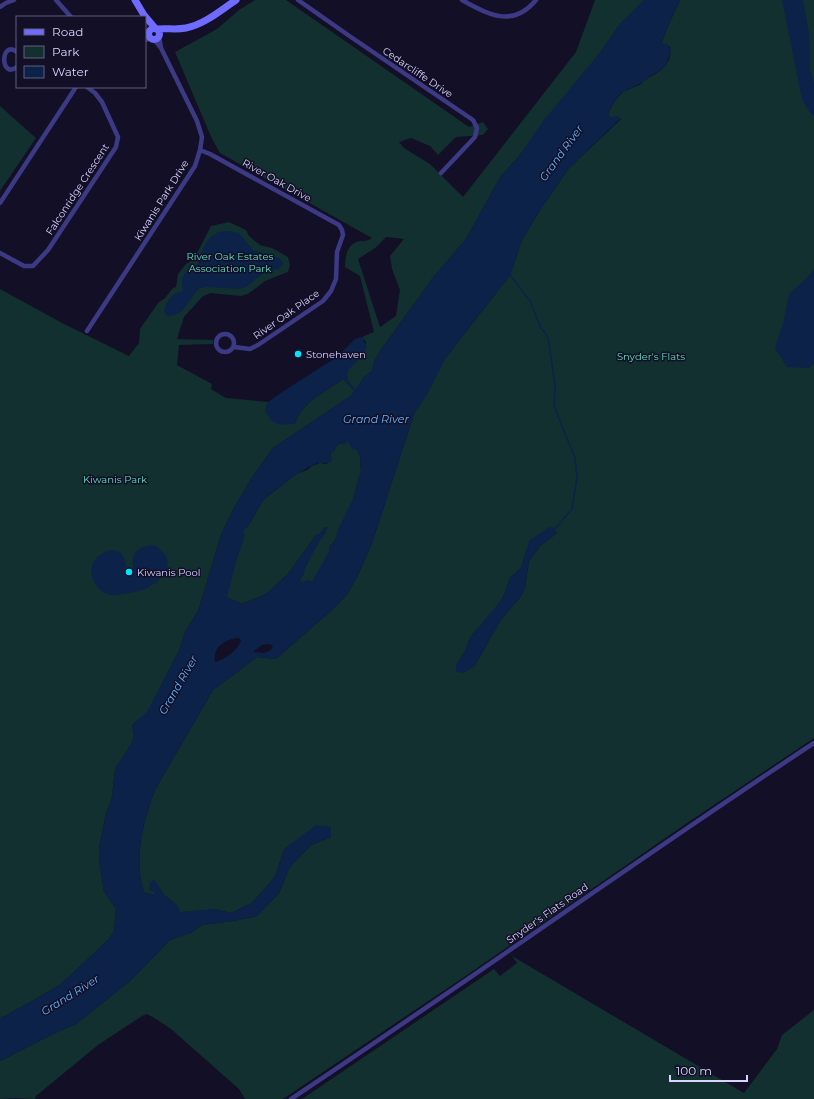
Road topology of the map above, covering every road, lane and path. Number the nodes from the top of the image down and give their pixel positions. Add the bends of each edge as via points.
1 (14, 0) edge
2 (56, 0) edge
3 (135, 0) edge
4 (236, 0) edge
5 (298, 0) edge
6 (462, 0) edge
7 (536, 0) edge
8 (0, 7) edge
9 (70, 16) edge
10 (144, 16) edge
11 (146, 19) edge
12 (152, 34) edge
13 (0, 47) edge
14 (5, 52) junction
15 (16, 52) edge
16 (16, 67) edge
17 (75, 88) edge
18 (88, 88) edge
19 (200, 150) junction
20 (441, 173) dead end
21 (0, 203) edge
22 (342, 230) joint
23 (0, 253) edge
24 (87, 331) dead end
25 (234, 347) dead end
26 (814, 743) edge
27 (291, 1099) edge

1 - 8 street
2 - 9 street
3 - 10 street
4 - 12 street via 204,22
5 - 20 street, Cedarcliffe Drive via 473,120 477,128 475,137
6 - 7 street via 483,12 505,17 518,15
11 - 12 street
12 - 19 street, Kiwanis Park Drive via 197,120 202,137
13 - 14 street
14 - 15 street
14 - 16 street via 1,57 2,66 10,70
17 - 21 street
18 - 23 street, Falconridge Crescent via 102,102 118,137 116,147 48,250 33,266 24,266
19 - 22 street, River Oak Drive via 339,225
19 - 24 street, Kiwanis Park Drive via 195,166
22 - 25 street, River Oak Place via 343,235 337,252 336,279 323,301 258,345 250,349
26 - 27 street, Snyder's Flats Road

